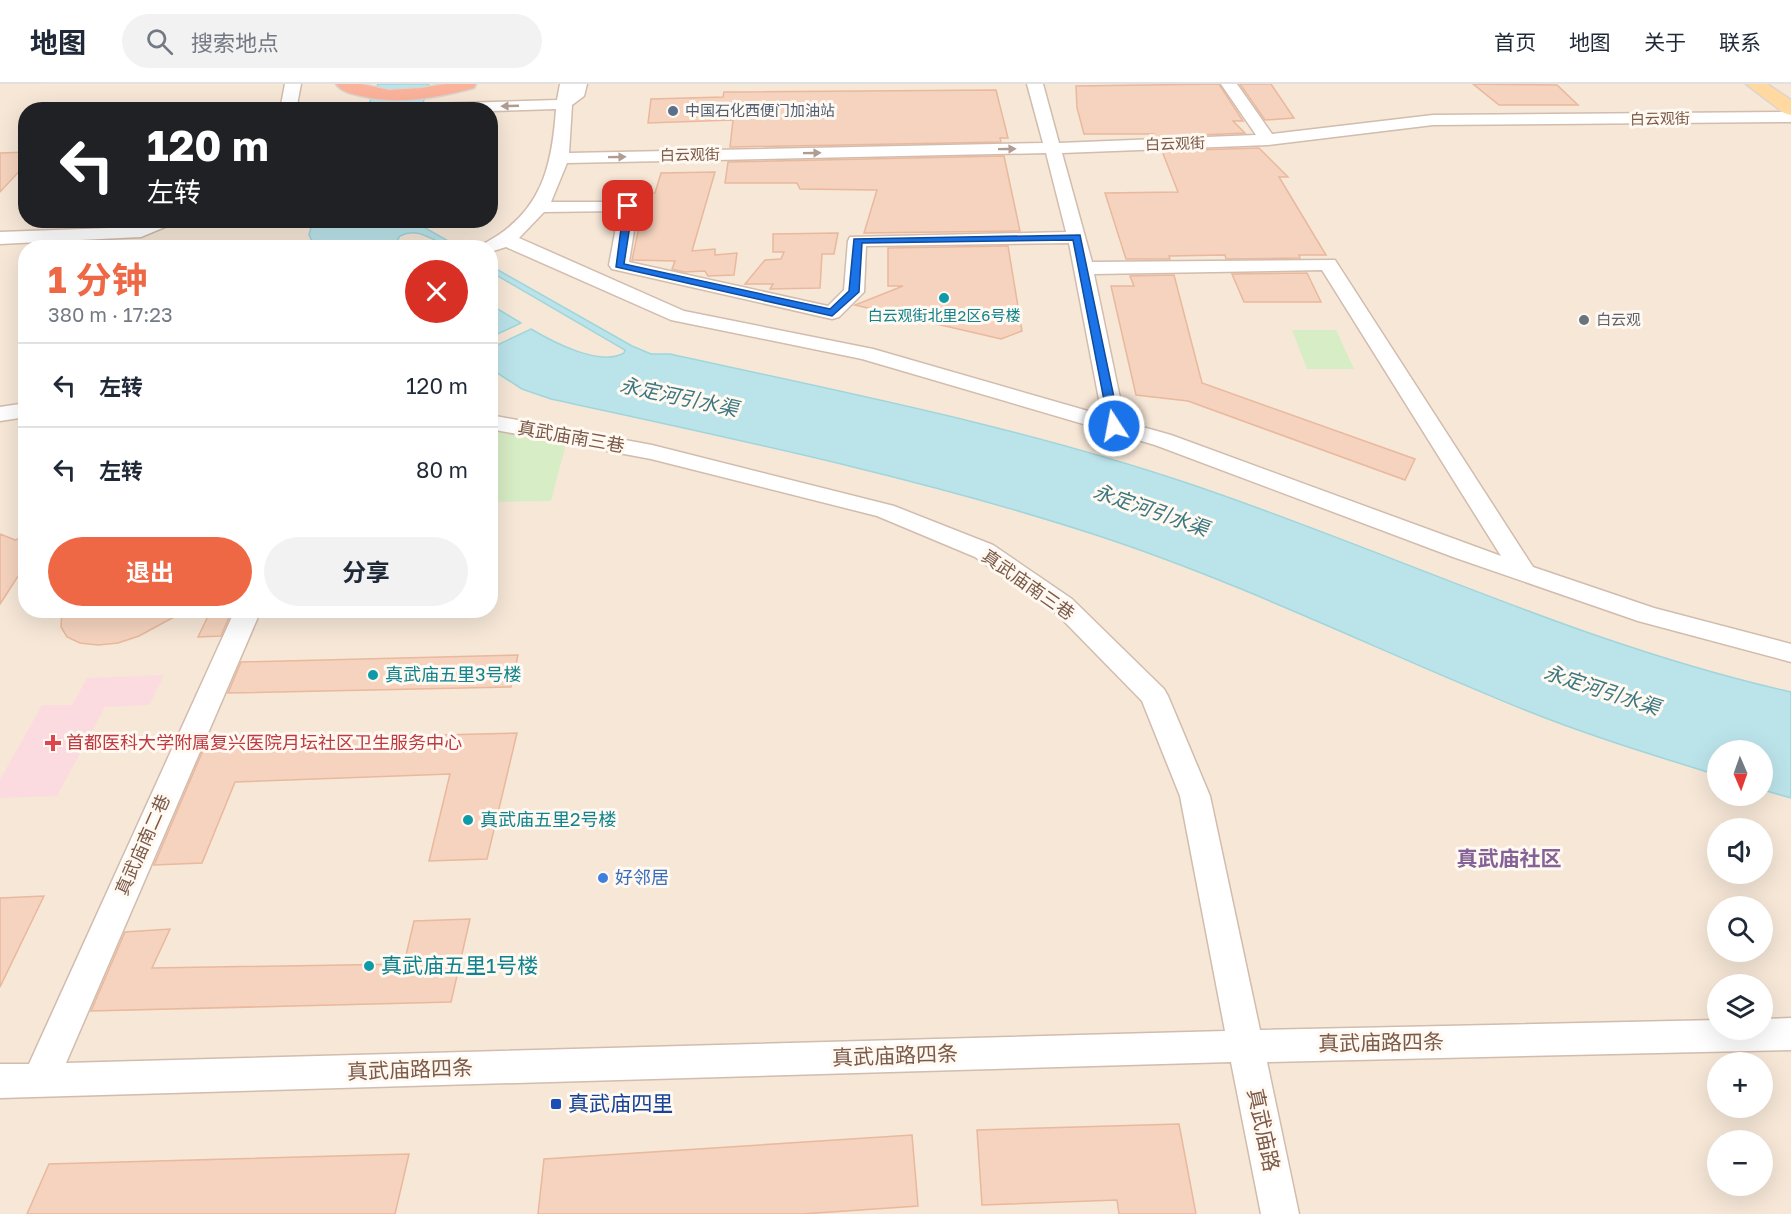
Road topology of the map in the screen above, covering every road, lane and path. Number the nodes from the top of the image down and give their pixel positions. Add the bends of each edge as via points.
1 (293, 84) edge
2 (345, 84) edge
3 (567, 84) edge
4 (579, 84) edge
5 (1035, 84) edge
6 (1229, 84) edge
7 (1755, 84) edge
8 (1774, 84) edge
9 (462, 86) edge
10 (1791, 96) edge
11 (290, 102) edge
12 (564, 104) junction
13 (498, 106) edge
14 (1791, 109) edge
15 (1791, 117) edge
16 (1268, 140) junction
17 (1053, 148) junction
18 (559, 158) junction
19 (540, 207) junction
20 (158, 228) edge
21 (1077, 237) junction
22 (0, 238) edge
23 (145, 240) edge
24 (499, 244) edge
25 (1083, 268) junction
26 (18, 411) edge
27 (0, 414) edge
28 (498, 423) edge
29 (1114, 426) junction
30 (1524, 572) junction
31 (244, 618) edge
32 (1791, 653) edge
33 (1791, 1034) edge
34 (1245, 1046) junction
35 (40, 1080) junction
36 (0, 1081) edge
37 (1280, 1214) edge

1 - 11 street
2 - 9 highway via 364,92 391,94
3 - 12 street
4 - 12 street via 576,96
5 - 17 street
6 - 16 street
7 - 14 main road
8 - 10 main road
12 -> 13 street
12 - 18 street
15 - 16 street, 白云观街 via 1433,120
16 - 17 street, 白云观街
18 -> 17 street, 白云观街
17 - 21 street
18 - 19 street
19 - 21 street via 628,206 619,265 832,313 854,292 857,241
19 - 24 street via 526,224
20 - 23 street
21 - 25 street
22 - 23 street
24 - 29 street via 678,316 866,353
25 - 29 street
25 - 30 street via 1328,264
26 - 27 street
28 - 34 street, 真武庙南三巷 via 652,452 885,511 984,552 1063,605 1154,696 1195,796
29 - 30 street via 1163,440
30 - 32 street via 1647,615
31 - 35 street, 真武庙南二巷
33 - 34 street, 真武庙路四条
34 - 35 street, 真武庙路四条
34 - 37 street, 真武庙路
35 - 36 street, 真武庙路四条

